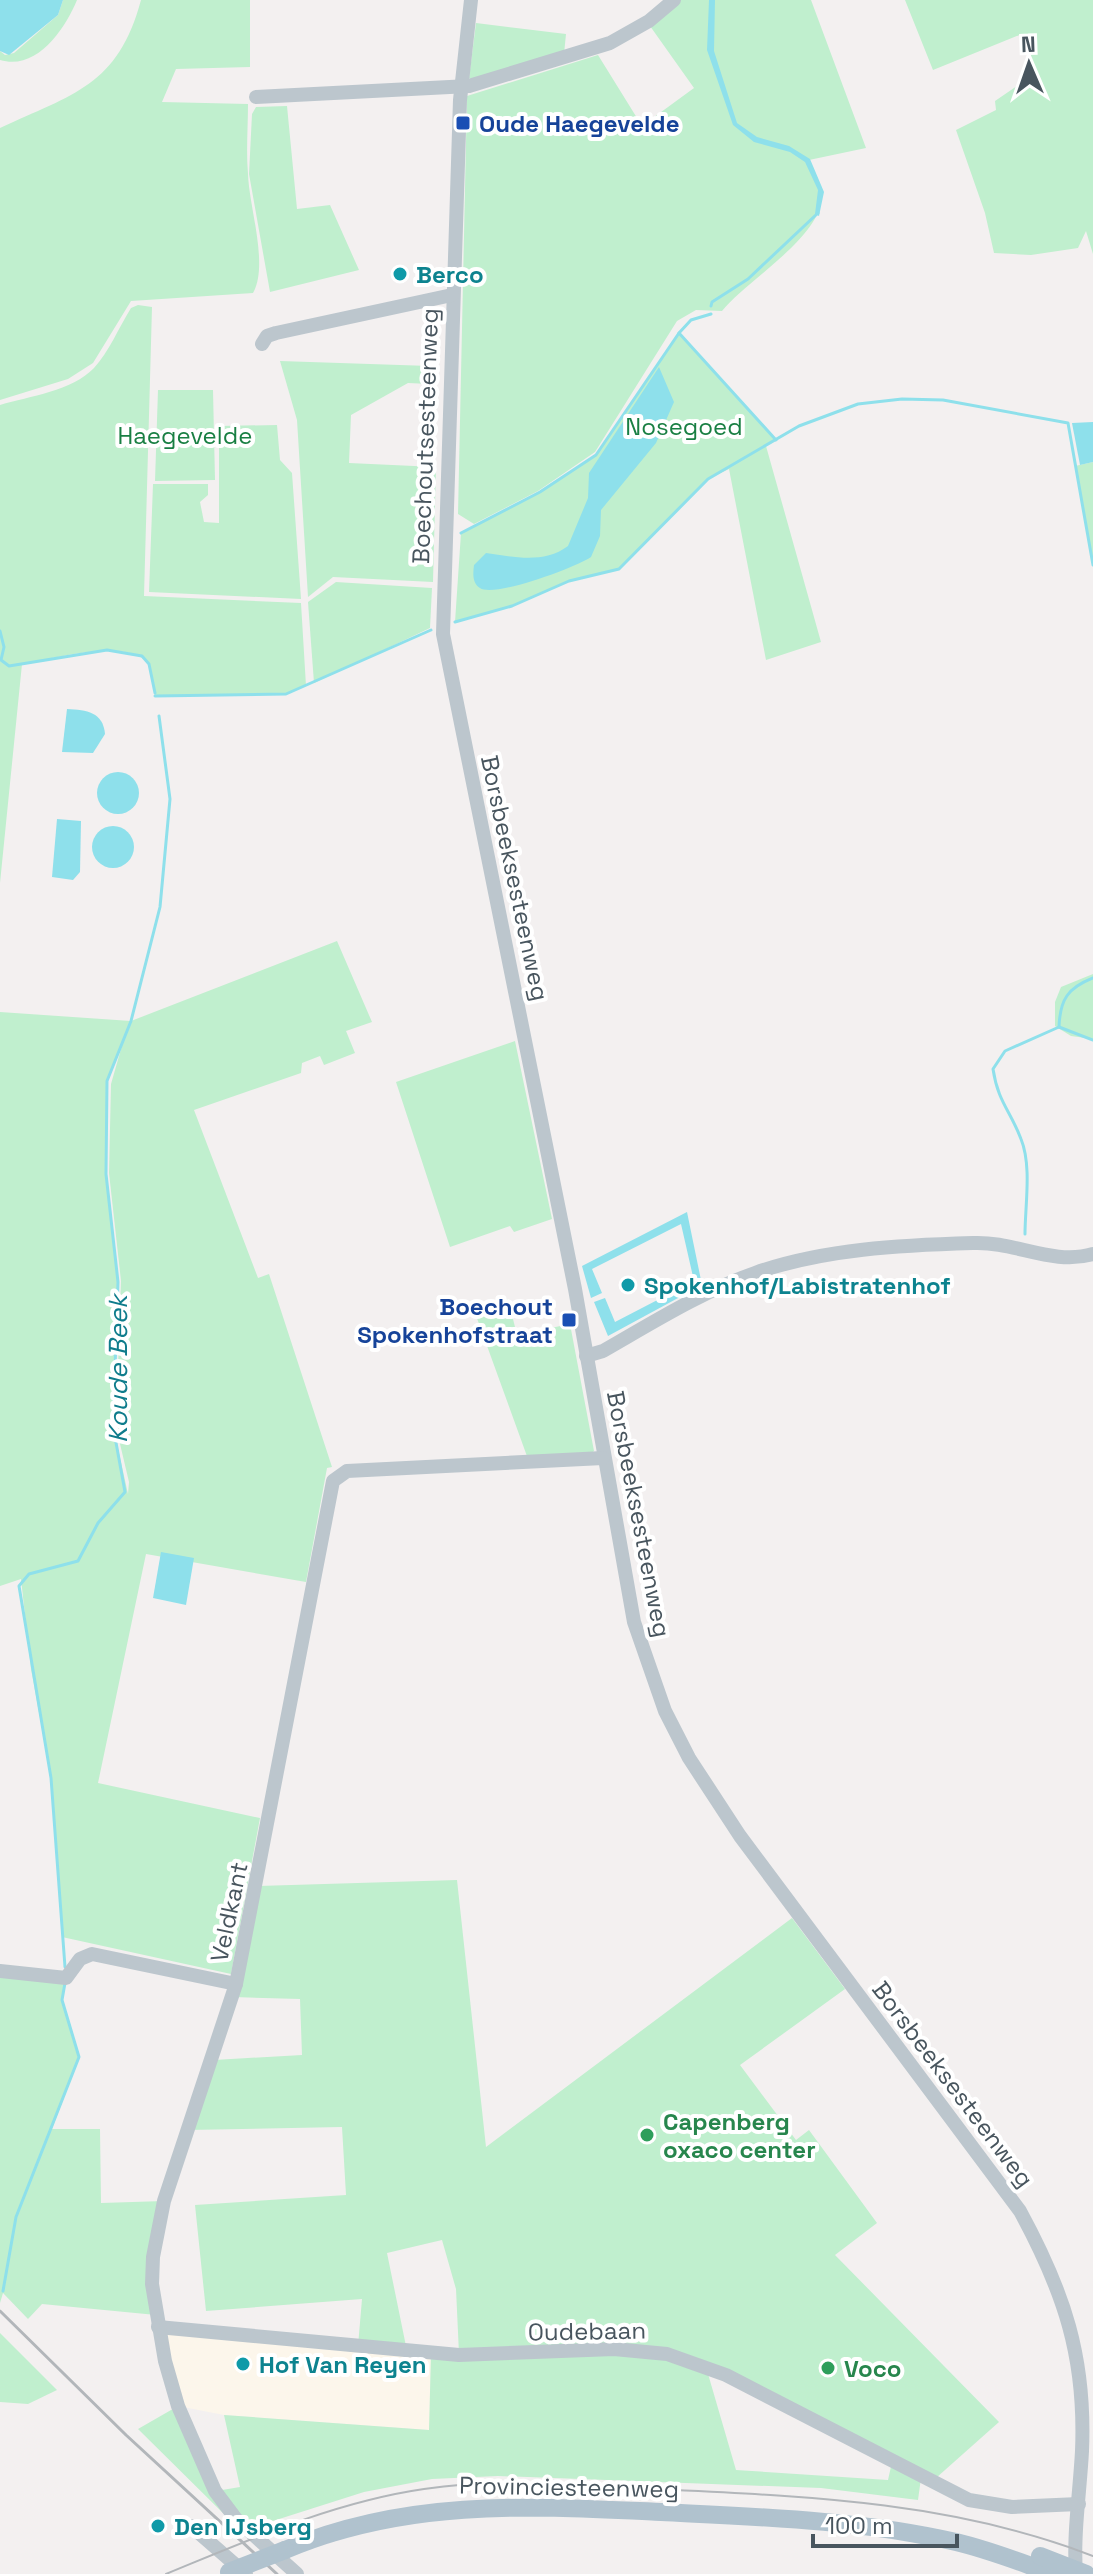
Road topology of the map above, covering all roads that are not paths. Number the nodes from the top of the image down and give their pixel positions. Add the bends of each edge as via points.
1 (471, 0) edge
2 (674, 0) edge
3 (461, 87) junction
4 (256, 97) dead end
5 (452, 295) junction
6 (262, 344) dead end
7 (443, 634) joint
8 (1093, 1254) edge
9 (586, 1356) junction
10 (603, 1458) junction
11 (0, 1971) edge
12 (236, 1984) junction
13 (158, 2327) junction
14 (1079, 2504) junction
15 (726, 2515) junction
16 (191, 2526) dead end
17 (1079, 2572) edge
18 (232, 2573) edge
19 (297, 2574) edge
20 (1054, 2574) edge

1 - 3 street, Boechoutsesteenweg
2 - 3 street via 610,43
3 - 4 street
3 - 5 street, Boechoutsesteenweg
5 - 6 street via 276,333
5 - 7 street, Boechoutsesteenweg
7 - 9 street, Borsbeeksesteenweg
8 - 9 street via 1067,1260 1005,1244 978,1243 902,1246 794,1262 705,1293
9 - 10 street, Borsbeeksesteenweg
10 - 12 street, Veldkant via 347,1471 333,1481
10 - 14 street, Borsbeeksesteenweg via 634,1622 665,1711 689,1758 740,1836 1020,2211 1055,2277 1082,2401
11 - 12 street via 66,1978 80,1959 92,1954
12 - 13 street, Veldkant via 158,2222 152,2284
13 - 14 street, Oudebaan via 459,2355 614,2349 667,2354 726,2375 969,2500 1012,2507
13 - 19 street, Veldkant via 178,2406 223,2504
14 - 17 street, Borsbeeksesteenweg
15 - 17 main road, Provinciesteenweg via 903,2522 970,2535
15 - 18 main road, Provinciesteenweg, bridge via 465,2507 363,2523
15 - 20 main road, Provinciesteenweg via 904,2531 973,2546
16 - 18 street

